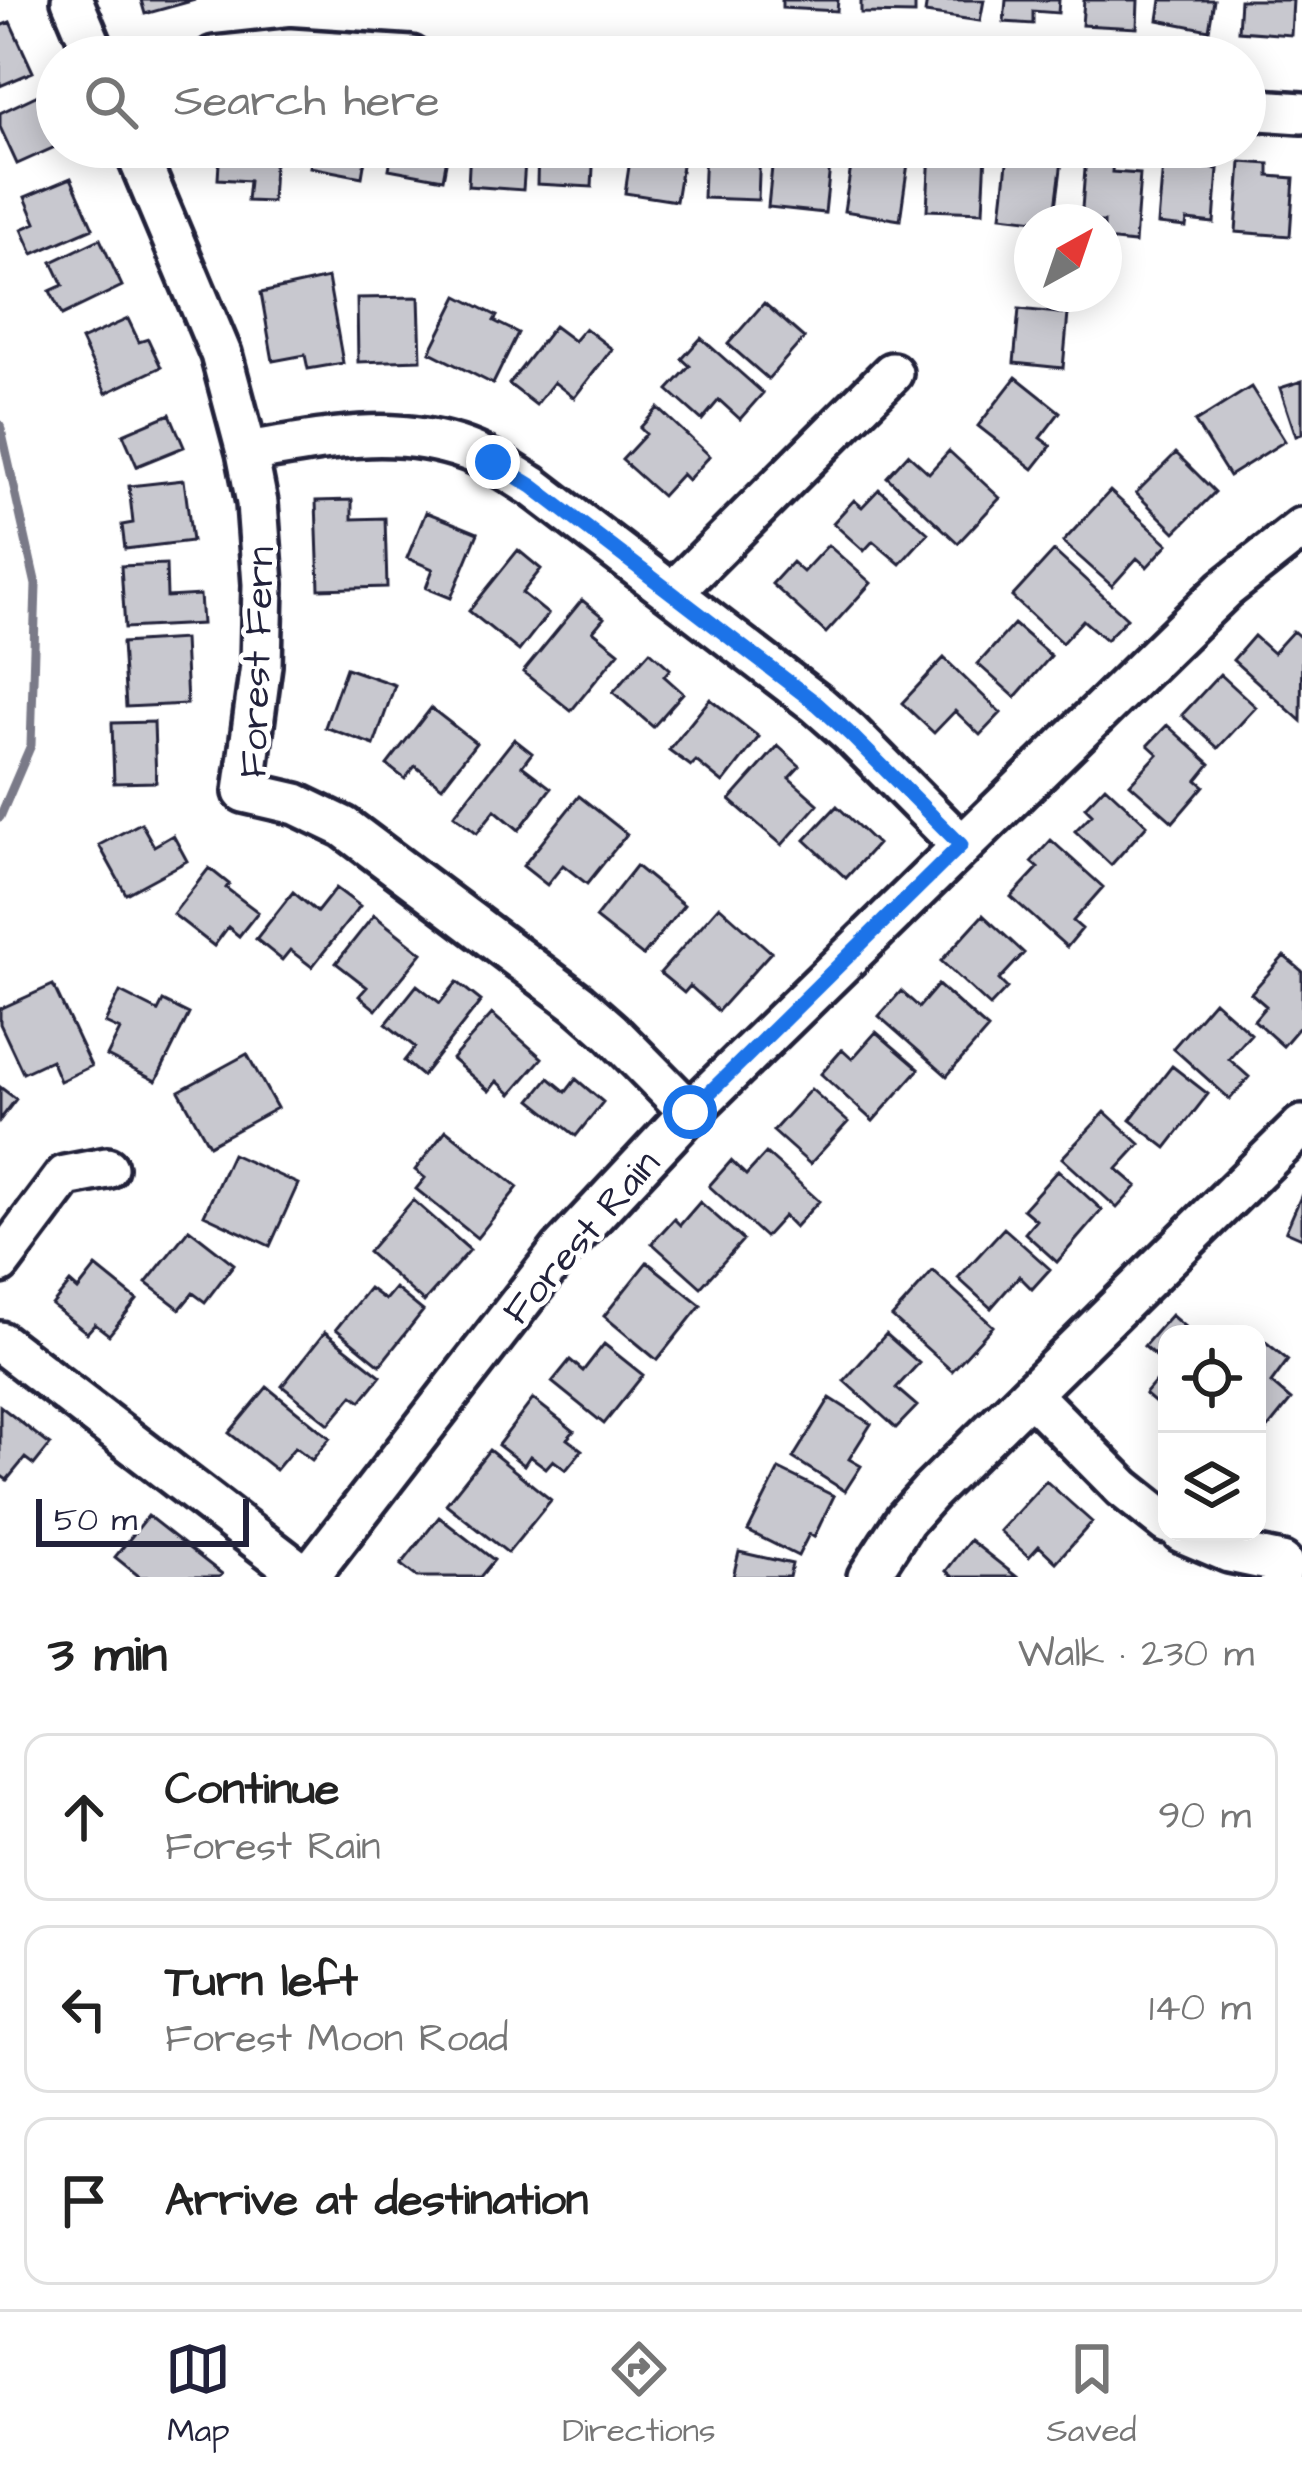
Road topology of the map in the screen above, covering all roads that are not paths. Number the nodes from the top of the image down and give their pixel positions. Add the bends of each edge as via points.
1 (72, 0) edge
2 (87, 36) edge
3 (1266, 110) edge
4 (1302, 113) edge
5 (143, 168) edge
6 (892, 373) dead end
7 (247, 452) junction
8 (1302, 528) edge
9 (672, 593) junction
10 (961, 845) junction
11 (690, 1112) junction
12 (1302, 1126) edge
13 (107, 1168) dead end
14 (0, 1263) edge
15 (0, 1342) edge
16 (1030, 1394) junction
17 (1158, 1516) edge
18 (1203, 1541) edge
19 (307, 1577) edge
20 (868, 1577) edge
21 (1280, 1577) edge

1 - 2 street
3 - 4 street
5 - 7 street, Forest Fern via 221,354
6 - 9 street
7 - 9 street via 382,434 466,450 532,486
7 - 11 street, Forest Fern via 263,584 244,792 344,826 578,1004
8 - 10 street, Forest Rain via 1225,589
9 - 10 street via 834,719
10 - 11 street, Forest Rain
11 - 19 street, Forest Rain via 561,1250
12 - 16 street
13 - 14 street via 65,1176
15 - 19 street
16 - 17 street
16 - 20 street via 905,1520
18 - 21 street via 1282,1563

